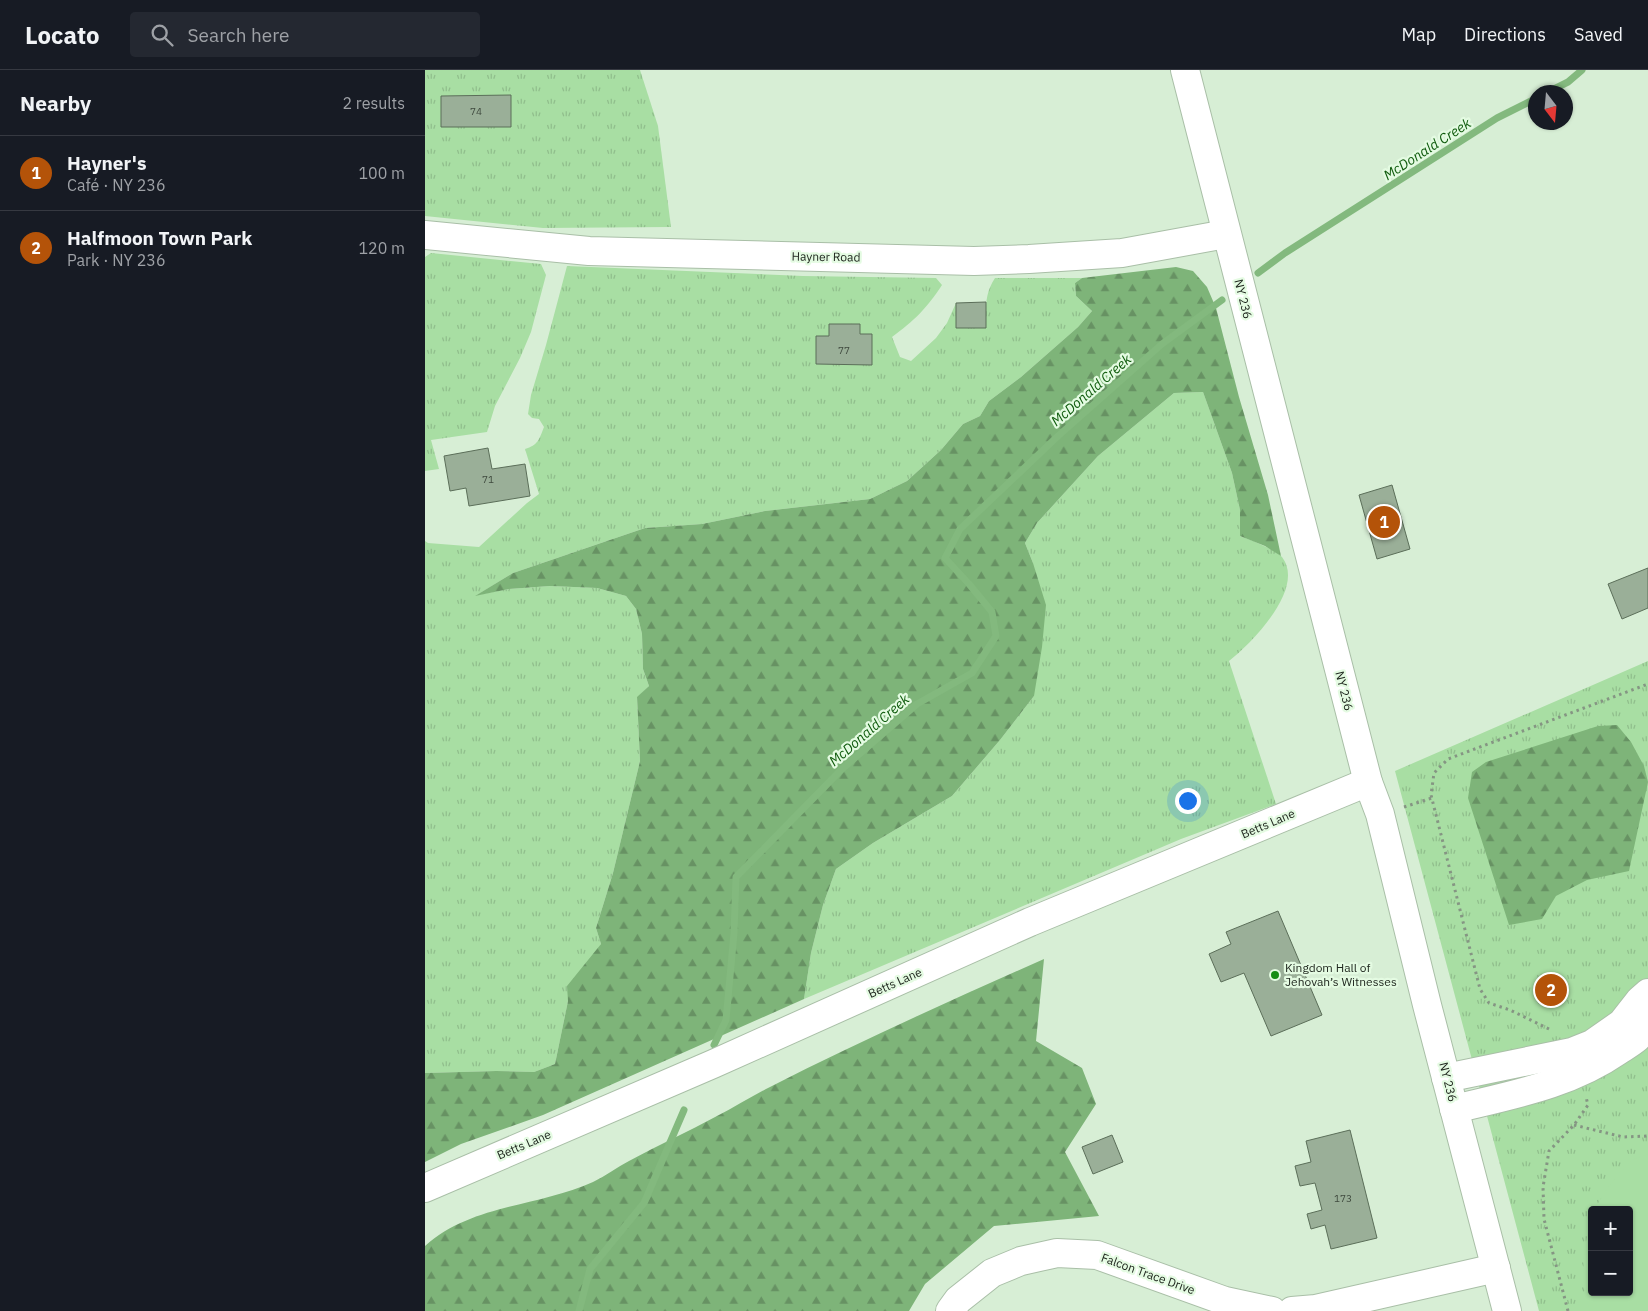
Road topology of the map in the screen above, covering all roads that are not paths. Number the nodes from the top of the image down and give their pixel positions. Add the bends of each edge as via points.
1 (1185, 70) edge
2 (1226, 234) junction
3 (425, 235) edge
4 (1368, 782) junction
5 (1648, 993) edge
6 (1648, 1022) edge
7 (1447, 1078) junction
8 (1454, 1109) junction
9 (425, 1188) edge
10 (1496, 1268) junction
11 (950, 1311) edge
12 (1272, 1311) edge
13 (1292, 1311) edge
14 (1507, 1311) edge

1 - 2 street, NY 236 / NY 236
2 - 3 street, Hayner Road via 1122,252 974,261 589,251
2 - 4 street, NY 236 / NY 236
4 - 7 street, NY 236 / NY 236 via 1380,814
4 - 9 street, Betts Lane via 1030,922
5 - 7 street via 1622,1023 1592,1044 1572,1052
6 - 8 street via 1637,1037 1580,1074
7 - 8 street, NY 236 / NY 236
8 - 10 street, NY 236 / NY 236
10 - 13 street via 1316,1309
10 - 14 street, NY 236 / NY 236
11 - 12 street, Falcon Trace Drive via 958,1300 992,1273 1021,1260 1057,1253 1097,1255 1225,1301

